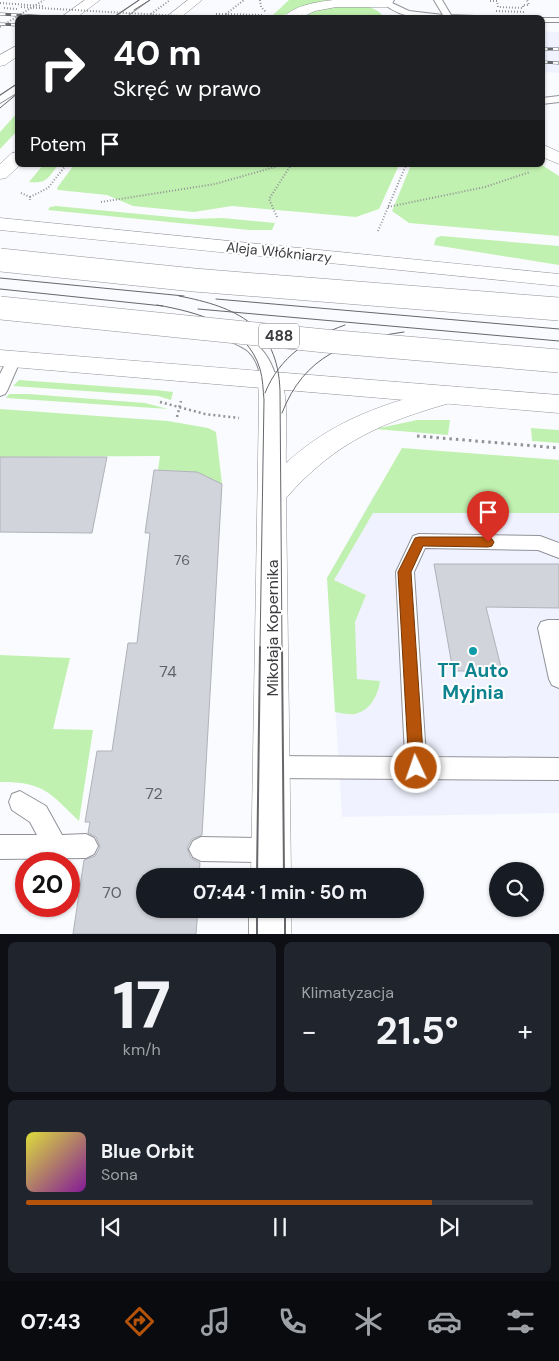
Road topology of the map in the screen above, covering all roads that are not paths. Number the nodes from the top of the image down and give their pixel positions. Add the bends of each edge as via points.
1 (94, 0) edge
2 (438, 0) edge
3 (143, 1) edge
4 (388, 1) edge
5 (197, 7) edge
6 (71, 15) edge
7 (122, 15) edge
8 (178, 15) edge
9 (294, 15) edge
10 (427, 15) edge
11 (447, 15) edge
12 (545, 20) edge
13 (559, 20) edge
14 (15, 52) edge
15 (0, 62) edge
16 (15, 89) edge
17 (559, 99) edge
18 (0, 100) edge
19 (545, 101) edge
20 (545, 151) edge
21 (559, 159) edge
22 (15, 160) edge
23 (0, 174) edge
24 (0, 224) edge
25 (0, 260) edge
26 (559, 280) edge
27 (0, 308) edge
28 (559, 310) edge
29 (7, 358) edge
30 (559, 361) edge
31 (270, 381) junction
32 (0, 391) edge
33 (448, 395) junction
34 (559, 404) edge
35 (272, 495) junction
36 (559, 551) edge
37 (559, 628) edge
38 (559, 679) edge
39 (271, 767) junction
40 (416, 768) junction
41 (559, 769) edge
42 (20, 802) dead end
43 (86, 846) dead end
44 (0, 847) edge
45 (56, 847) junction
46 (202, 849) dead end
47 (271, 861) edge
48 (270, 918) edge
49 (270, 934) edge

1 - 6 main road
2 - 11 lane
3 - 7 lane
4 - 9 main road via 320,5
4 - 10 lane via 396,10 407,14
5 - 8 main road
12 - 13 lane
14 - 15 main road
16 - 18 lane
17 - 19 lane
20 - 21 main road
22 - 23 main road
24 - 26 main road, Aleja Włókniarzy
25 - 28 main road, bridge
27 - 30 main road, 488, bridge
27 - 31 lane via 227,335 261,354
29 - 31 main road
29 - 32 lane
31 - 33 main road
31 - 35 main road, Mikołaja Kopernika
33 - 34 main road
33 - 35 main road via 386,413 349,429 318,450
35 - 39 main road, Mikołaja Kopernika
36 - 40 lane via 540,543 419,542 405,572
37 - 38 lane via 548,628
39 - 40 lane
39 - 47 main road, Mikołaja Kopernika
40 - 41 lane
42 - 45 lane via 38,814
43 - 45 lane
44 - 45 lane
46 - 47 lane via 258,850
48 - 49 main road

